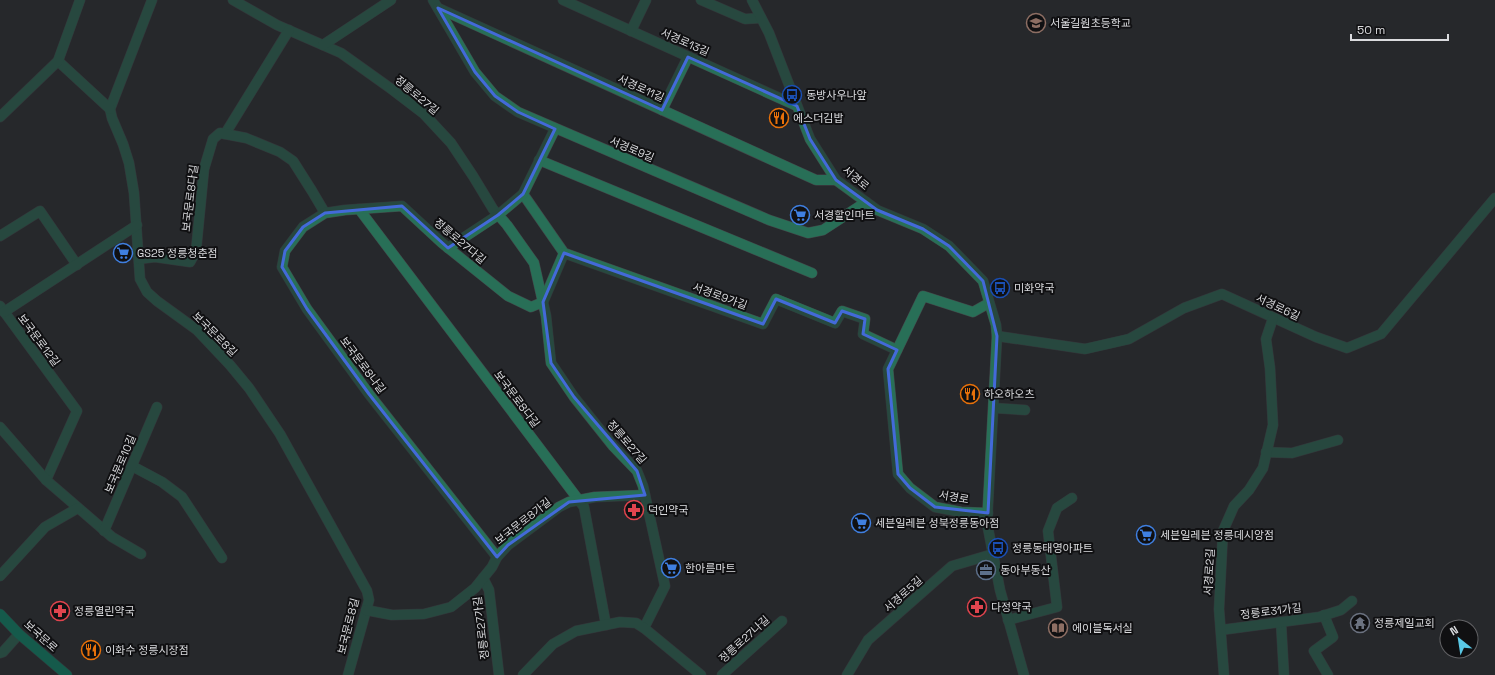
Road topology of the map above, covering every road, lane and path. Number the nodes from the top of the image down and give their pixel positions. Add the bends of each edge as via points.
1 (80, 0) edge
2 (152, 0) edge
3 (233, 0) edge
4 (391, 0) edge
5 (562, 0) edge
6 (646, 0) edge
7 (701, 0) edge
8 (752, 0) edge
9 (436, 4) edge
10 (761, 18) junction
11 (289, 30) junction
12 (631, 31) junction
13 (323, 45) junction
14 (688, 56) junction
15 (58, 61) junction
16 (797, 106) junction
17 (110, 109) junction
18 (662, 110) junction
19 (0, 117) edge
20 (555, 129) junction
21 (225, 134) junction
22 (539, 160) junction
23 (836, 180) junction
24 (522, 194) junction
25 (1495, 198) edge
26 (866, 202) junction
27 (359, 209) junction
28 (325, 213) junction
29 (498, 215) junction
30 (137, 225) junction
31 (0, 236) edge
32 (448, 248) junction
33 (564, 253) junction
34 (139, 259) junction
35 (77, 265) junction
36 (812, 272) dead end
37 (543, 302) junction
38 (989, 303) junction
39 (2, 309) edge
40 (1273, 318) junction
41 (997, 336) junction
42 (897, 350) junction
43 (157, 407) dead end
44 (994, 408) junction
45 (1025, 410) dead end
46 (0, 427) edge
47 (1338, 440) dead end
48 (1266, 452) junction
49 (132, 466) junction
50 (46, 480) junction
51 (645, 495) junction
52 (1072, 498) dead end
53 (579, 500) junction
54 (78, 508) junction
55 (988, 513) junction
56 (104, 530) junction
57 (141, 554) dead end
58 (993, 554) junction
59 (497, 557) junction
60 (222, 558) dead end
61 (0, 576) edge
62 (483, 578) junction
63 (1352, 601) dead end
64 (366, 610) junction
65 (0, 614) edge
66 (1324, 615) junction
67 (1008, 620) junction
68 (782, 621) dead end
69 (1281, 622) junction
70 (606, 625) junction
71 (644, 628) junction
72 (1220, 630) junction
73 (20, 634) junction
74 (0, 653) edge
75 (67, 675) edge
76 (348, 675) edge
77 (499, 675) edge
78 (523, 675) edge
79 (701, 675) edge
80 (722, 675) edge
81 (846, 675) edge
82 (1024, 675) edge
83 (1224, 675) edge
84 (1284, 675) edge
85 (1328, 675) edge

1 - 15 street
2 - 17 street
3 - 11 street, 정릉로27길
4 - 13 street
5 - 12 street, 서경로13길
6 - 12 street
7 - 10 street via 745,19
8 - 10 street, 서경로
9 - 18 street, 서경로11길
9 - 20 street, 서경로9길 via 475,72 495,96 518,112
10 - 16 street, 서경로
11 - 13 street, 정릉로27길
11 - 21 street
12 - 14 street, 서경로13길
13 - 29 street, 정릉로27길 via 341,53 424,114 450,143
14 - 16 street, 서경로13길
14 - 18 street
15 - 17 street
15 - 19 street
16 - 23 street, 서경로 via 810,139
17 - 30 street, 보국문로8길 via 129,163
18 - 23 street, 서경로11길 via 816,180
20 - 22 street
20 - 26 street, 서경로9길 via 769,220 808,233 823,230
21 - 28 street via 246,138 280,152 293,161
21 - 34 street, 보국문로8다길 via 220,133 213,139 204,169 196,251 190,262 155,257
22 - 24 street
22 - 36 street
23 - 26 street, 서경로
24 - 29 street
24 - 33 street
25 - 40 street, 서경로6길 via 1381,334 1347,348
26 - 38 street, 서경로 via 877,210 923,229 949,246 983,281
27 - 28 street, 보국문로8나길
27 - 32 street, 정릉로27다길 via 402,206
27 - 53 street, 보국문로8다길
28 - 59 street, 보국문로8나길 via 303,227 285,252 282,267 307,309 365,388
29 - 32 street
29 - 37 street, 정릉로27길 via 534,263
30 - 34 street, 보국문로8길
30 - 35 street, 보국문로12길
31 - 35 street via 40,211
32 - 37 street, 정릉로27다길 via 508,296 531,307
33 - 37 street
33 - 42 street, 서경로9가길 via 763,324 776,299 835,323 842,311 865,318 863,334
34 - 64 street, 보국문로8길 via 140,279 147,292 197,330 213,347 249,388 280,434 367,591 369,600
35 - 39 street, 보국문로12길
37 - 51 street, 정릉로27길 via 551,363 578,403 637,471
38 - 41 street, 서경로
38 - 42 street, 서경로 via 973,312 923,296
39 - 50 street, 보국문로12길 via 77,411
40 - 41 street, 서경로6길 via 1222,294 1184,308 1129,339 1084,349
40 - 48 street, 서경로2길 via 1266,339 1273,425
41 - 44 street, 서경로
42 - 55 street, 서경로 via 888,369 898,474 910,488 935,507 960,512
43 - 49 street, 보국문로10길
44 - 45 street
44 - 55 street, 서경로
46 - 50 street
47 - 48 street via 1292,453
48 - 72 street, 서경로2길 via 1263,468 1249,490 1234,506 1223,531
49 - 56 street, 보국문로10길
49 - 60 street via 162,482 182,497
50 - 54 street
51 - 53 street, 보국문로8가길
51 - 71 street, 정릉로27길 via 665,586
52 - 67 street via 1057,508 1048,531 1057,607
53 - 59 street, 보국문로8가길 via 559,507 508,545
53 - 70 street, 보국문로8다길 via 584,507
54 - 56 street
54 - 61 street via 45,527
55 - 58 street, 서경로 via 987,523
56 - 57 street
58 - 67 street, 서경로
58 - 81 street, 서경로5길 via 952,566 868,640
59 - 62 street, 보국문로8가길
62 - 64 street, 보국문로8가길 via 452,607 445,609 424,614 398,615
62 - 77 street, 정릉로27가길 via 489,590
63 - 66 street, 정릉로31가길 via 1341,610
64 - 76 street, 보국문로8길
65 - 73 main road, 보국문로
66 - 69 street, 정릉로31가길
66 - 85 street via 1333,637 1314,651
67 - 82 street, 서경로
68 - 80 street, 정릉로27나길
69 - 72 street, 정릉로31가길
69 - 84 street
70 - 71 street via 620,622 636,623
70 - 78 street via 576,631 553,644
71 - 79 street
72 - 83 street, 서경로2길
73 - 74 street
73 - 75 main road, 보국문로

